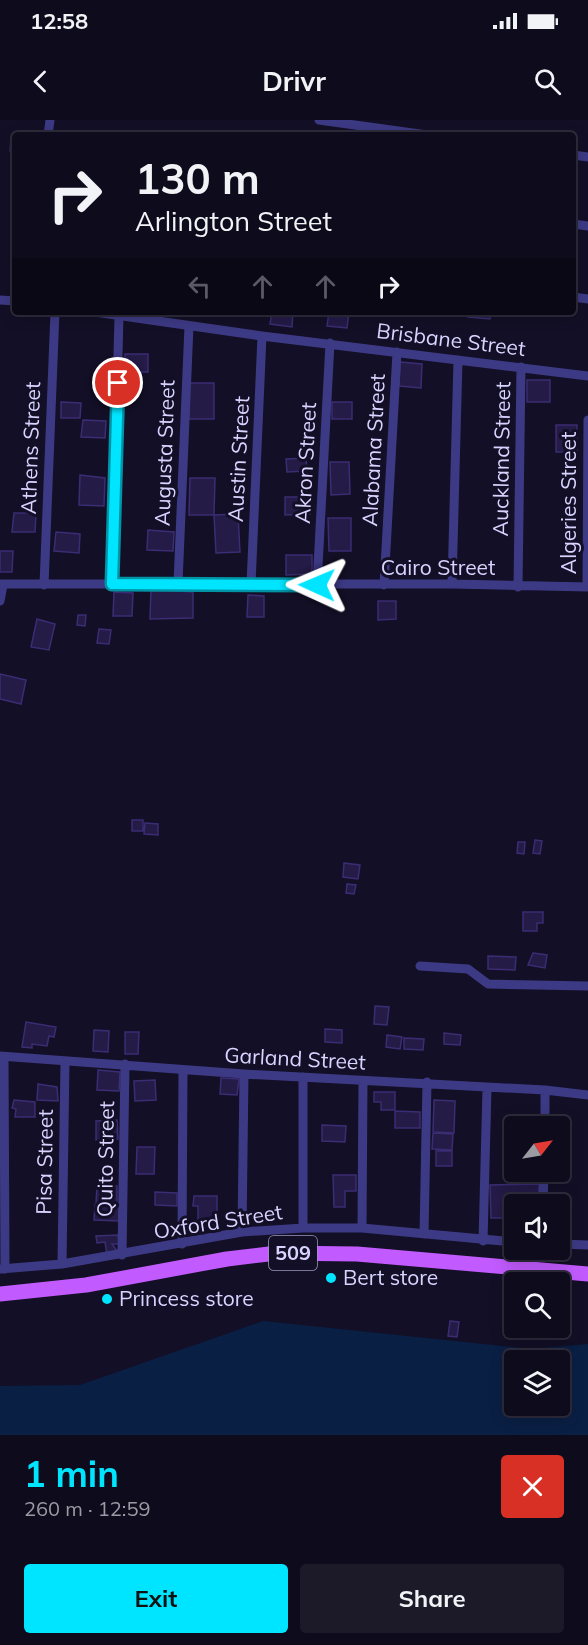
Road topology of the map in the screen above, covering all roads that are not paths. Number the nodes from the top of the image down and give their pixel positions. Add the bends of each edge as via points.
1 (319, 120) edge
2 (405, 132) edge
3 (55, 315) edge
4 (113, 315) edge
5 (119, 316) junction
6 (189, 326) junction
7 (262, 336) junction
8 (330, 343) junction
9 (397, 352) junction
10 (458, 360) junction
11 (521, 367) junction
12 (588, 376) edge
13 (588, 420) edge
14 (178, 583) junction
15 (1, 584) edge
16 (112, 584) junction
17 (251, 584) junction
18 (452, 584) junction
19 (44, 585) junction
20 (317, 585) junction
21 (384, 585) junction
22 (518, 587) junction
23 (587, 587) edge
24 (0, 601) edge
25 (420, 966) dead end
26 (588, 986) edge
27 (2, 1057) edge
28 (65, 1061) junction
29 (125, 1064) junction
30 (183, 1070) junction
31 (244, 1074) junction
32 (303, 1077) junction
33 (363, 1081) junction
34 (427, 1082) junction
35 (487, 1088) junction
36 (545, 1090) junction
37 (588, 1095) edge
38 (545, 1116) edge
39 (303, 1228) junction
40 (362, 1228) junction
41 (242, 1232) junction
42 (424, 1234) junction
43 (483, 1240) junction
44 (504, 1241) edge
45 (182, 1244) junction
46 (570, 1244) edge
47 (588, 1245) edge
48 (122, 1255) junction
49 (62, 1264) junction
50 (3, 1269) edge
51 (588, 1274) edge
52 (0, 1294) edge

1 - 2 street
3 - 19 street, Athens Street
4 - 5 street, Brisbane Street
5 - 6 street, Brisbane Street
5 - 16 street
6 - 7 street, Brisbane Street
6 - 14 street, Augusta Street
7 - 8 street, Brisbane Street
7 - 17 street, Austin Street
8 - 9 street, Brisbane Street
8 - 20 street, Akron Street
9 - 10 street, Brisbane Street
9 - 21 street, Alabama Street
10 - 11 street, Brisbane Street
10 - 18 street
11 - 12 street, Brisbane Street
11 - 22 street, Auckland Street
13 - 23 street, Algeries Street
14 - 16 street, Cairo Street
14 - 17 street, Cairo Street
15 - 19 street, Cairo Street
15 - 24 street
16 - 19 street, Cairo Street
17 - 20 street, Cairo Street
18 - 21 street, Cairo Street
18 - 22 street, Cairo Street
20 - 21 street, Cairo Street
22 - 23 street, Cairo Street
25 - 26 street via 468,969 488,984
27 - 28 street, Garland Street
27 - 50 street
28 - 29 street, Garland Street
28 - 49 street, Pisa Street
29 - 30 street, Garland Street
29 - 48 street, Quito Street
30 - 31 street, Garland Street
30 - 45 street
31 - 32 street, Garland Street
31 - 41 street
32 - 33 street, Garland Street
32 - 39 street
33 - 34 street, Garland Street
33 - 40 street
34 - 35 street, Garland Street
34 - 42 street
35 - 36 street, Garland Street
35 - 43 street
36 - 37 street, Garland Street
36 - 38 street
39 - 40 street, Oxford Street
39 - 41 street, Oxford Street
40 - 42 street, Oxford Street
41 - 45 street, Oxford Street
42 - 43 street, Oxford Street
43 - 44 street, Oxford Street
45 - 48 street, Oxford Street
46 - 47 street
48 - 49 street, Oxford Street
49 - 50 street, Oxford Street
51 - 52 main road, 509 via 357,1254 277,1253 86,1285

